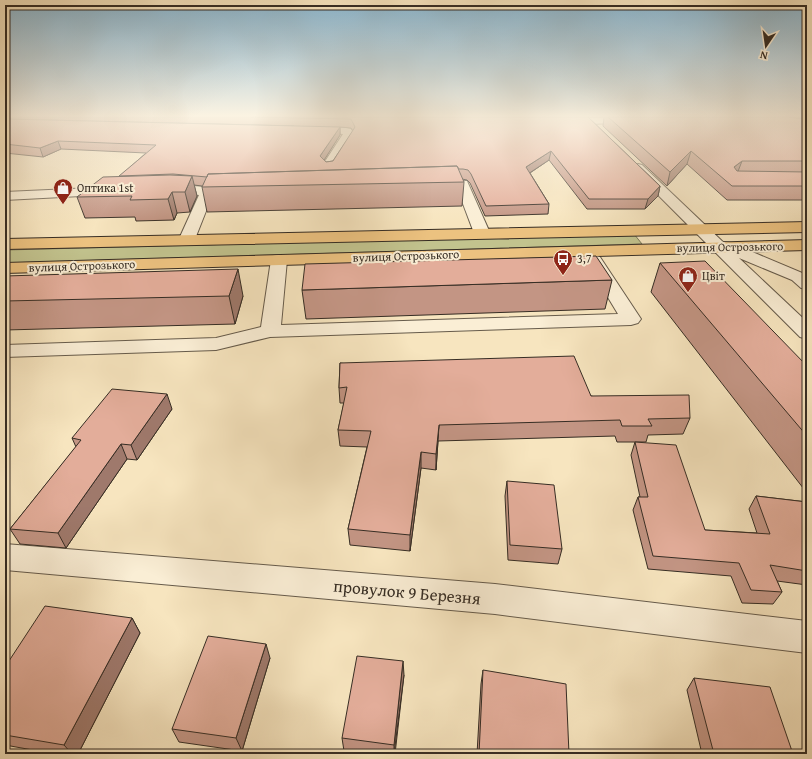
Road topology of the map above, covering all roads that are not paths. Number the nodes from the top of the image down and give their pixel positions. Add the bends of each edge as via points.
1 (337, 152) edge
2 (628, 158) edge
3 (328, 166) edge
4 (422, 185) edge
5 (152, 190) edge
6 (247, 190) edge
7 (128, 191) edge
8 (207, 192) junction
9 (5, 196) edge
10 (700, 228) junction
11 (807, 228) edge
12 (482, 233) junction
13 (186, 239) junction
14 (5, 244) edge
15 (807, 245) edge
16 (722, 246) junction
17 (586, 250) junction
18 (280, 260) junction
19 (5, 268) edge
20 (807, 284) edge
21 (270, 331) junction
22 (807, 333) edge
23 (5, 351) edge
24 (5, 557) edge
25 (807, 637) edge

1 - 3 street
2 - 10 street
4 - 12 street via 462,184
5 - 8 street
6 - 8 street
7 - 9 street
8 - 13 street
10 - 11 main road, вулиця Острозького
10 - 12 main road, вулиця Острозького
10 - 16 street
12 - 13 main road, вулиця Острозького
13 - 14 main road, вулиця Острозького
15 - 16 main road, вулиця Острозького
16 - 17 main road, вулиця Острозького
16 - 20 street via 798,276
16 - 22 street
17 - 18 main road, вулиця Острозького
17 - 21 street via 631,319
18 - 19 main road, вулиця Острозького
18 - 21 street
21 - 23 street via 216,344
24 - 25 street, провулок 9 Березня via 495,599

